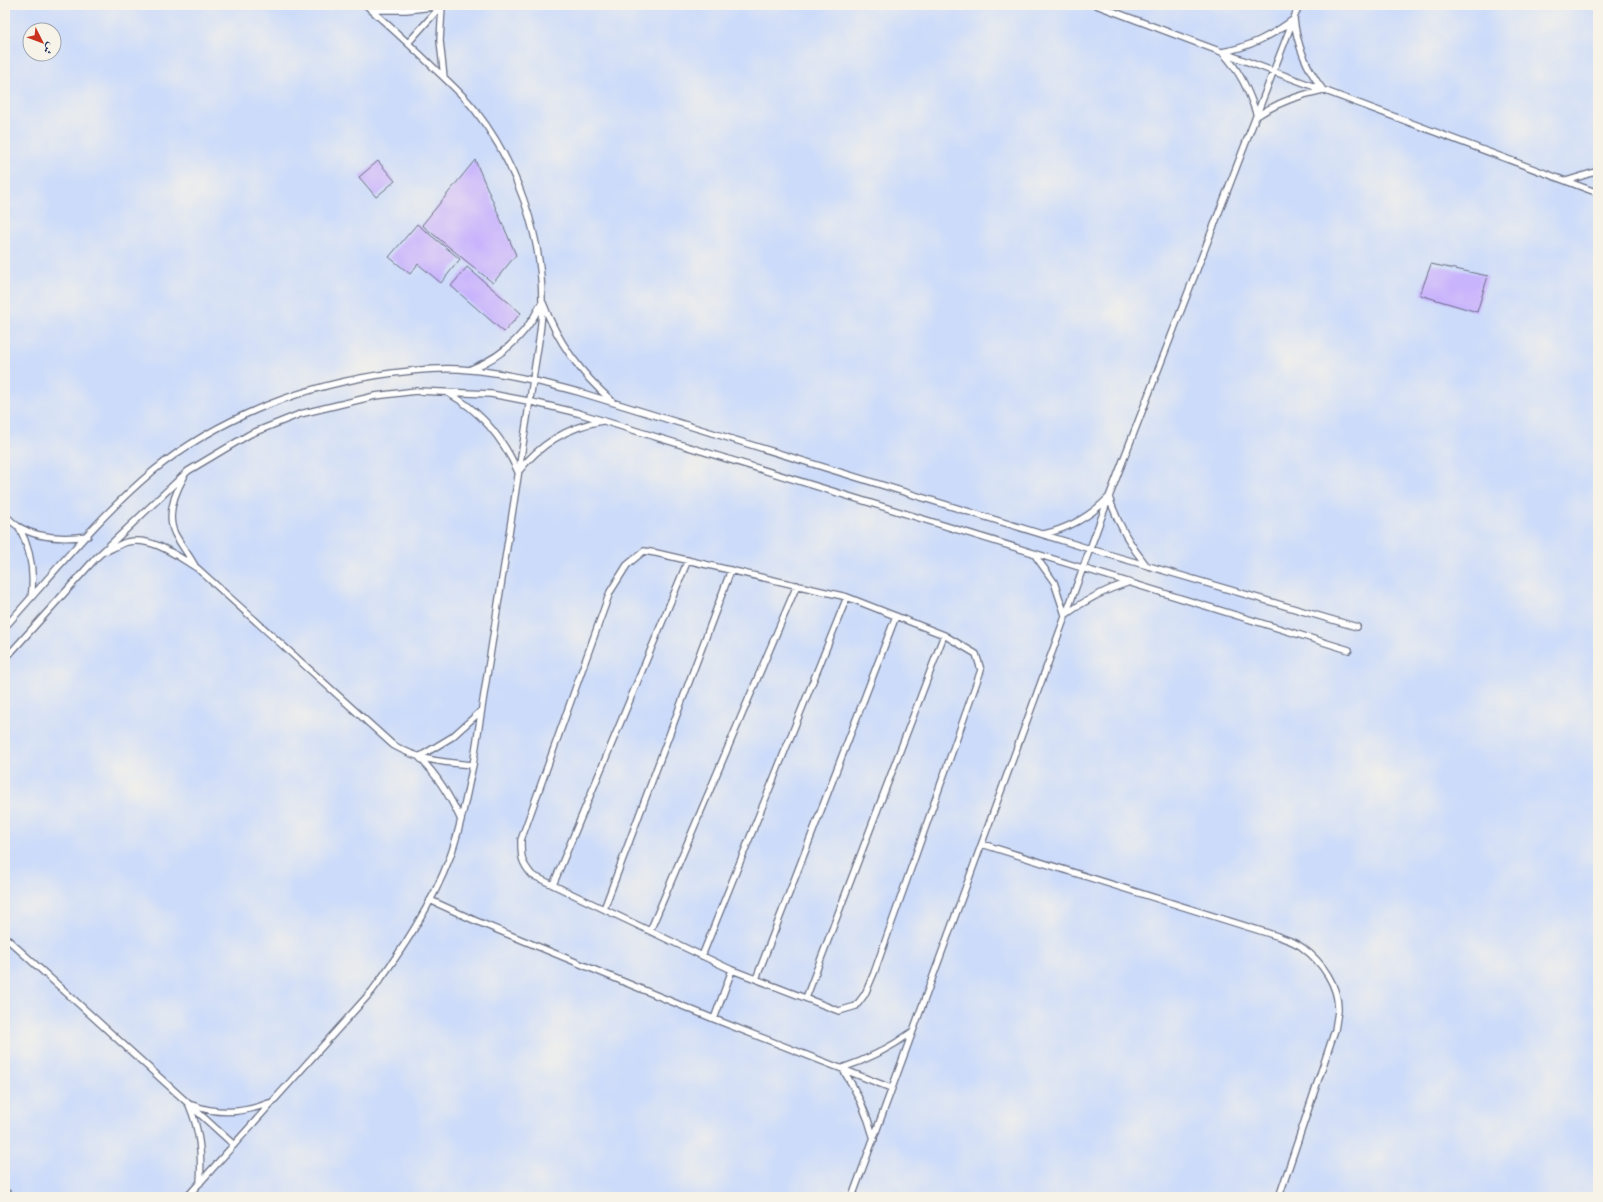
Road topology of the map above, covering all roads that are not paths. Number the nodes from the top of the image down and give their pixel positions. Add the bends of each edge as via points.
1 (366, 5) edge
2 (442, 5) edge
3 (1096, 5) edge
4 (1299, 5) edge
5 (371, 10) junction
6 (1294, 20) junction
7 (408, 43) junction
8 (1222, 52) junction
9 (1274, 71) junction
10 (444, 77) junction
11 (1323, 90) junction
12 (1257, 116) junction
13 (1598, 171) edge
14 (1566, 181) junction
15 (1598, 193) edge
16 (542, 302) junction
17 (470, 370) junction
18 (533, 380) junction
19 (446, 391) junction
20 (528, 401) junction
21 (614, 403) junction
22 (603, 421) junction
23 (188, 471) junction
24 (518, 472) junction
25 (1109, 496) junction
26 (5, 515) edge
27 (19, 527) junction
28 (1043, 534) junction
29 (88, 536) junction
30 (1090, 549) junction
31 (102, 553) junction
32 (1033, 554) junction
33 (688, 560) junction
34 (1146, 565) junction
35 (197, 568) junction
36 (1082, 569) junction
37 (731, 570) junction
38 (1128, 583) junction
39 (798, 586) junction
40 (846, 597) junction
41 (31, 599) junction
42 (1065, 615) junction
43 (896, 616) junction
44 (5, 627) edge
45 (1357, 627) dead end
46 (944, 635) junction
47 (1349, 650) dead end
48 (5, 659) edge
49 (481, 711) junction
50 (419, 758) junction
51 (472, 766) junction
52 (461, 820) junction
53 (982, 844) junction
54 (553, 885) junction
55 (430, 900) junction
56 (604, 909) junction
57 (650, 931) junction
58 (5, 937) edge
59 (702, 956) junction
60 (732, 970) junction
61 (756, 979) junction
62 (806, 998) junction
63 (714, 1019) junction
64 (912, 1032) junction
65 (842, 1068) junction
66 (891, 1088) junction
67 (188, 1103) junction
68 (271, 1103) junction
69 (874, 1140) junction
70 (234, 1145) junction
71 (200, 1183) junction
72 (5, 1191) edge
73 (12, 1197) edge
74 (187, 1197) edge
75 (852, 1197) edge
76 (1279, 1197) edge

1 - 5 lane
2 - 5 lane via 406,10
2 - 7 lane
2 - 10 lane via 440,42
3 - 8 lane
4 - 6 lane
5 - 7 lane
6 - 8 lane via 1258,42
6 - 9 lane
6 - 11 lane via 1303,58
7 - 10 lane
8 - 9 lane
8 - 12 lane via 1244,81
9 - 11 lane
9 - 12 lane
10 - 16 lane via 475,109 515,175 537,250
11 - 12 lane via 1285,101
11 - 14 lane
12 - 25 lane
13 - 14 lane
14 - 15 lane
16 - 17 lane via 528,327 508,349
16 - 18 lane
16 - 21 lane via 566,350 588,378
17 - 18 lane
17 - 29 lane via 423,369 365,376 313,389 258,408 204,436 155,470 130,491
18 - 20 lane
18 - 21 lane
19 - 20 lane via 492,394
19 - 23 lane via 416,391 375,396 300,414 250,434
19 - 24 lane via 473,409 495,431
20 - 22 lane
20 - 24 lane
21 - 28 lane
22 - 24 lane via 577,427 553,439 534,454
22 - 32 lane
23 - 31 lane
23 - 35 lane via 177,490 172,517 174,532
24 - 49 lane
25 - 28 lane via 1078,523
25 - 30 lane
25 - 34 lane via 1124,533
26 - 27 lane
27 - 29 lane via 52,537
27 - 41 lane via 32,562
28 - 30 lane
29 - 41 lane
30 - 34 lane
30 - 36 lane
31 - 35 lane via 128,542 142,541 154,544
31 - 48 lane
32 - 36 lane
32 - 42 lane via 1054,582
33 - 37 lane
33 - 54 lane
33 - 54 lane via 644,551 626,565 610,592 521,840 524,865 532,875
34 - 45 lane
35 - 50 lane via 382,736 393,745
36 - 38 lane
36 - 42 lane
37 - 39 lane
37 - 56 lane
38 - 42 lane via 1088,598
38 - 47 lane
39 - 40 lane
39 - 57 lane
40 - 43 lane
40 - 59 lane
41 - 44 lane
42 - 53 lane
43 - 46 lane
43 - 61 lane
46 - 62 lane
46 - 62 lane via 976,654 981,670 874,973 865,994 856,1006 839,1011
49 - 50 lane via 452,736
49 - 51 lane
50 - 51 lane
50 - 52 lane via 439,779
51 - 52 lane
52 - 55 lane via 450,857
53 - 64 lane
53 - 76 lane via 1277,936 1302,947 1318,962 1336,992 1338,1010 1335,1030
54 - 56 lane
55 - 63 lane
55 - 68 lane via 396,958 372,991
56 - 57 lane
57 - 59 lane
58 - 67 lane
59 - 60 lane
60 - 61 lane
60 - 63 lane
61 - 62 lane
63 - 65 lane
64 - 65 lane via 873,1056
64 - 66 lane
65 - 66 lane
65 - 69 lane via 865,1110
66 - 69 lane
67 - 68 lane via 210,1110 234,1112
67 - 70 lane
67 - 71 lane via 198,1130 201,1156
68 - 70 lane
69 - 75 lane
70 - 71 lane
71 - 74 lane
72 - 73 lane

